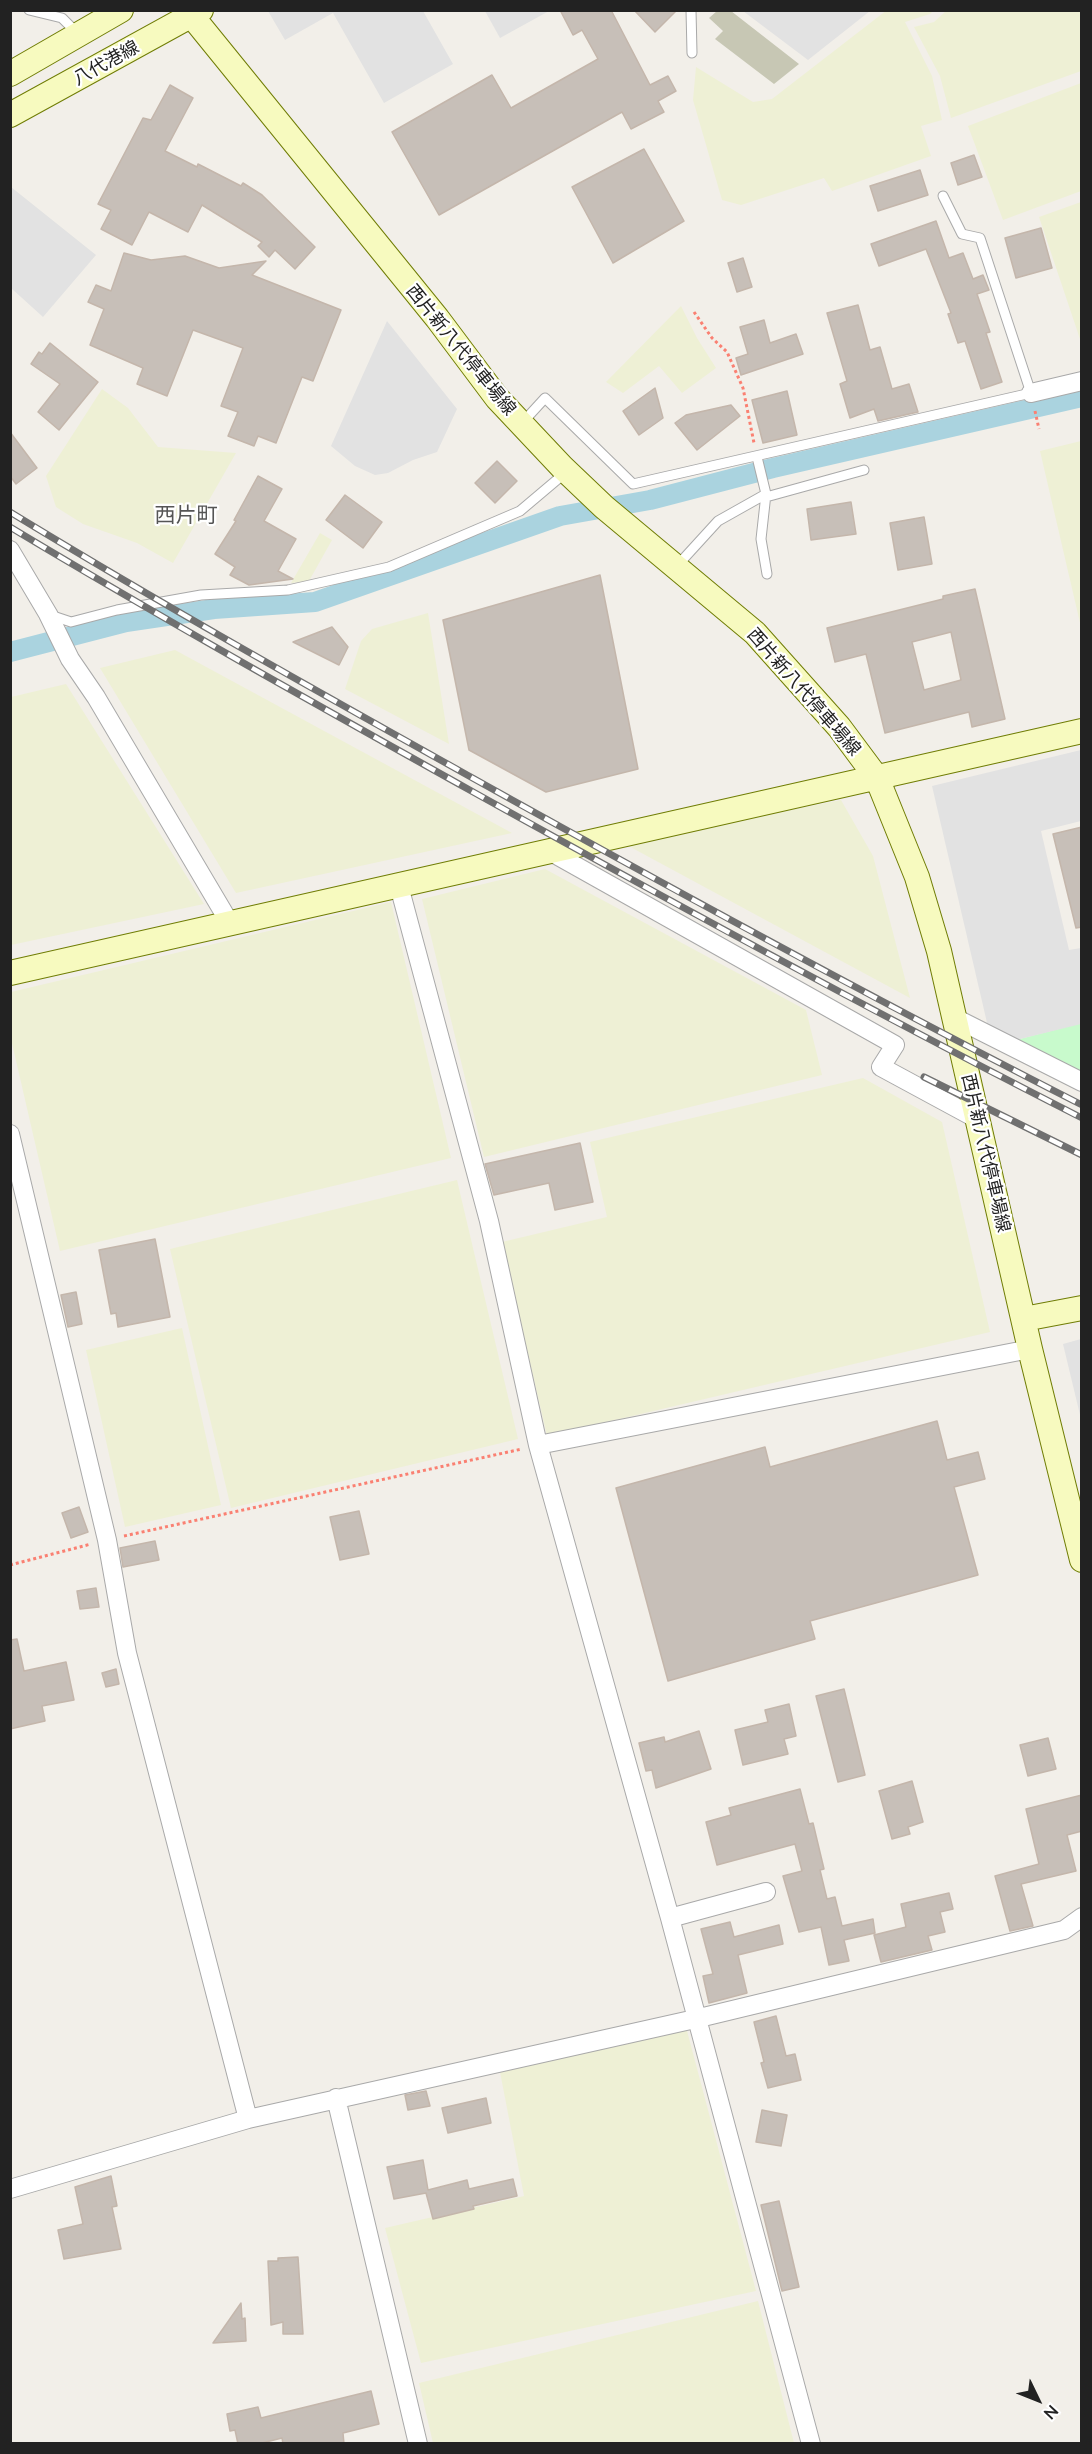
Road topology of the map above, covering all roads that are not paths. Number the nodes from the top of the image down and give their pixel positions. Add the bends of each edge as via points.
1 (29, 10) edge
2 (121, 10) edge
3 (691, 10) edge
4 (193, 12) edge
5 (79, 34) junction
6 (692, 53) dead end
7 (10, 74) edge
8 (10, 115) edge
9 (943, 196) dead end
10 (1082, 381) edge
11 (1031, 393) junction
12 (521, 424) junction
13 (757, 458) junction
14 (864, 470) dead end
15 (567, 472) junction
16 (766, 495) junction
17 (10, 550) edge
18 (676, 567) junction
19 (768, 574) dead end
20 (51, 622) junction
21 (1082, 731) edge
22 (877, 777) junction
23 (551, 852) junction
24 (399, 886) junction
25 (231, 925) junction
26 (10, 973) edge
27 (955, 1018) junction
28 (1082, 1082) edge
29 (979, 1120) junction
30 (10, 1134) edge
31 (1082, 1308) edge
32 (1024, 1320) junction
33 (1030, 1349) junction
34 (538, 1445) junction
35 (1082, 1560) edge
36 (766, 1892) dead end
37 (1082, 1917) edge
38 (670, 1918) junction
39 (695, 2019) junction
40 (336, 2098) junction
41 (248, 2119) junction
42 (10, 2189) edge
43 (418, 2444) edge
44 (811, 2444) edge

1 - 5 lane via 62,18
2 - 5 main road, 八代港線
3 - 6 lane
4 - 8 main road, 八代港線
4 - 12 main road, 西片新八代停車場線
5 - 7 main road, 八代港線
9 - 11 lane via 962,234 980,238
10 - 11 street
11 - 13 lane
12 - 13 lane via 545,398 633,484
12 - 15 main road, 西片新八代停車場線
13 - 16 lane
14 - 16 lane
15 - 18 main road, 西片新八代停車場線
15 - 20 lane via 520,511 388,567 288,590 201,595 71,622
16 - 18 lane via 718,521
16 - 19 lane via 761,539
17 - 20 street
18 - 22 main road, 西片新八代停車場線 via 755,633 839,727
20 - 25 street
21 - 22 main road
22 - 23 main road
22 - 27 main road, 西片新八代停車場線 via 917,877
23 - 24 main road
23 - 29 street via 895,1045 881,1066
24 - 25 main road
24 - 34 street via 489,1221
25 - 26 main road
27 - 28 street
27 - 29 main road, 西片新八代停車場線
29 - 32 main road, 西片新八代停車場線
30 - 41 street via 107,1540 127,1653
31 - 32 main road
32 - 33 main road, 西片新八代停車場線
33 - 34 street
33 - 35 main road, 西片新八代停車場線
34 - 38 street
36 - 38 street
37 - 39 street via 1064,1930
38 - 39 street
39 - 40 street
39 - 44 street
40 - 41 street
40 - 43 street
41 - 42 street

